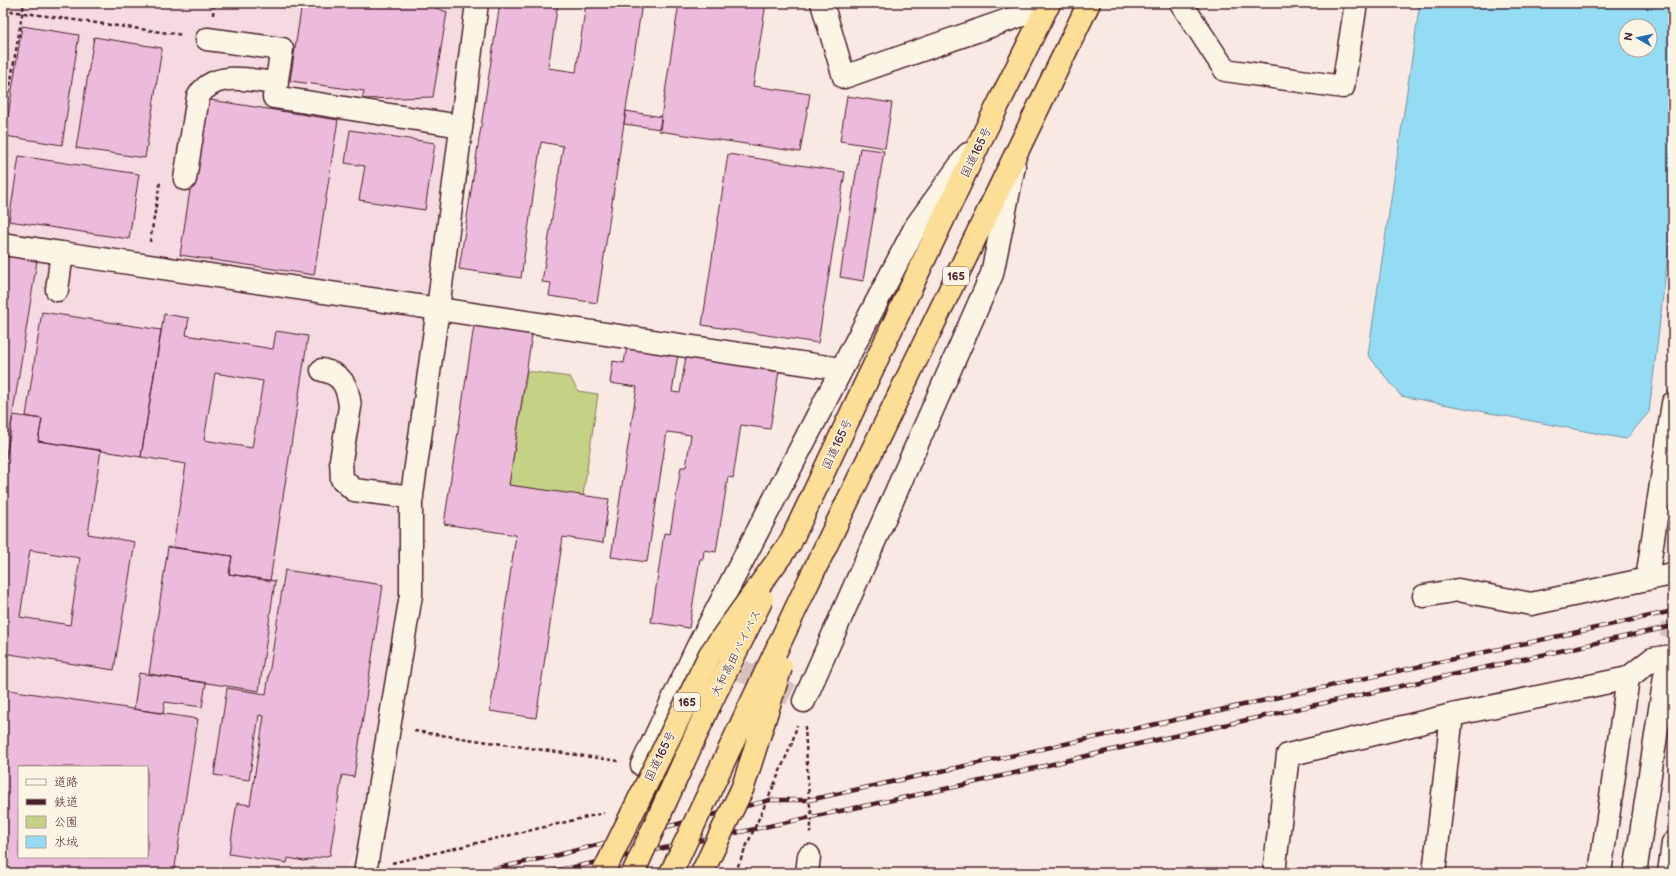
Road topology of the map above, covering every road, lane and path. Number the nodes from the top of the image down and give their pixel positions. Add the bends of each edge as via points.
1 (24, 3) edge
2 (477, 3) edge
3 (822, 3) edge
4 (1089, 3) edge
5 (1180, 3) edge
6 (1356, 3) edge
7 (1049, 5) edge
8 (3, 10) edge
9 (22, 13) junction
10 (207, 39) joint
11 (277, 84) junction
12 (461, 126) junction
13 (3, 127) edge
14 (986, 131) junction
15 (1018, 147) junction
16 (184, 179) dead end
17 (3, 244) edge
18 (62, 253) junction
19 (57, 290) dead end
20 (438, 308) junction
21 (841, 369) junction
22 (322, 370) dead end
23 (1673, 403) edge
24 (412, 498) junction
25 (790, 543) junction
26 (1673, 574) edge
27 (1647, 580) junction
28 (807, 585) junction
29 (1424, 596) dead end
30 (1669, 663) edge
31 (1628, 678) junction
32 (804, 702) joint
33 (1452, 715) junction
34 (389, 728) junction
35 (792, 743) dead end
36 (621, 762) dead end
37 (642, 765) dead end
38 (608, 812) dead end
39 (1673, 843) edge
40 (808, 865) edge
41 (365, 871) edge
42 (603, 873) edge
43 (632, 873) edge
44 (671, 873) edge
45 (702, 873) edge
46 (735, 873) edge
47 (1274, 873) edge
48 (1434, 873) edge
49 (1600, 873) edge
50 (1635, 873) edge
51 (1669, 873) edge

1 - 9 path
2 - 12 street
3 - 7 street via 844,77
4 - 15 highway, 165
5 - 6 street via 1225,70 1343,87
7 - 14 highway, 国道165号 / 165
8 - 9 path
9 - 10 path
9 - 13 path
10 - 11 street via 282,49
11 - 12 street via 274,97
11 - 16 street via 226,78 204,88 198,97
12 - 20 street
14 - 21 street via 916,226
14 - 25 highway, 国道165号 / 165
15 - 28 highway, 165
15 - 32 street via 992,274
17 - 18 street
18 - 19 street
18 - 20 street
20 - 21 street
20 - 24 street
21 - 37 street via 697,648
22 - 24 street via 334,373 344,383 349,399 350,407 341,460 342,479 354,490
23 - 27 street
24 - 34 street via 411,595
25 - 42 highway, 国道165号 / 165, bridge via 710,654
25 - 43 highway, 大和高田バイパス / 165, bridge via 710,704
26 - 27 street
27 - 29 street via 1531,604 1458,590
28 - 44 highway, bridge
28 - 45 highway, bridge via 743,787
30 - 31 street via 1652,659
30 - 50 street
31 - 33 street
31 - 49 street
32 - 40 path via 812,817
33 - 47 street via 1288,755
33 - 48 street
34 - 36 path
34 - 41 street
35 - 46 path, bridge
38 - 41 path
39 - 51 street

